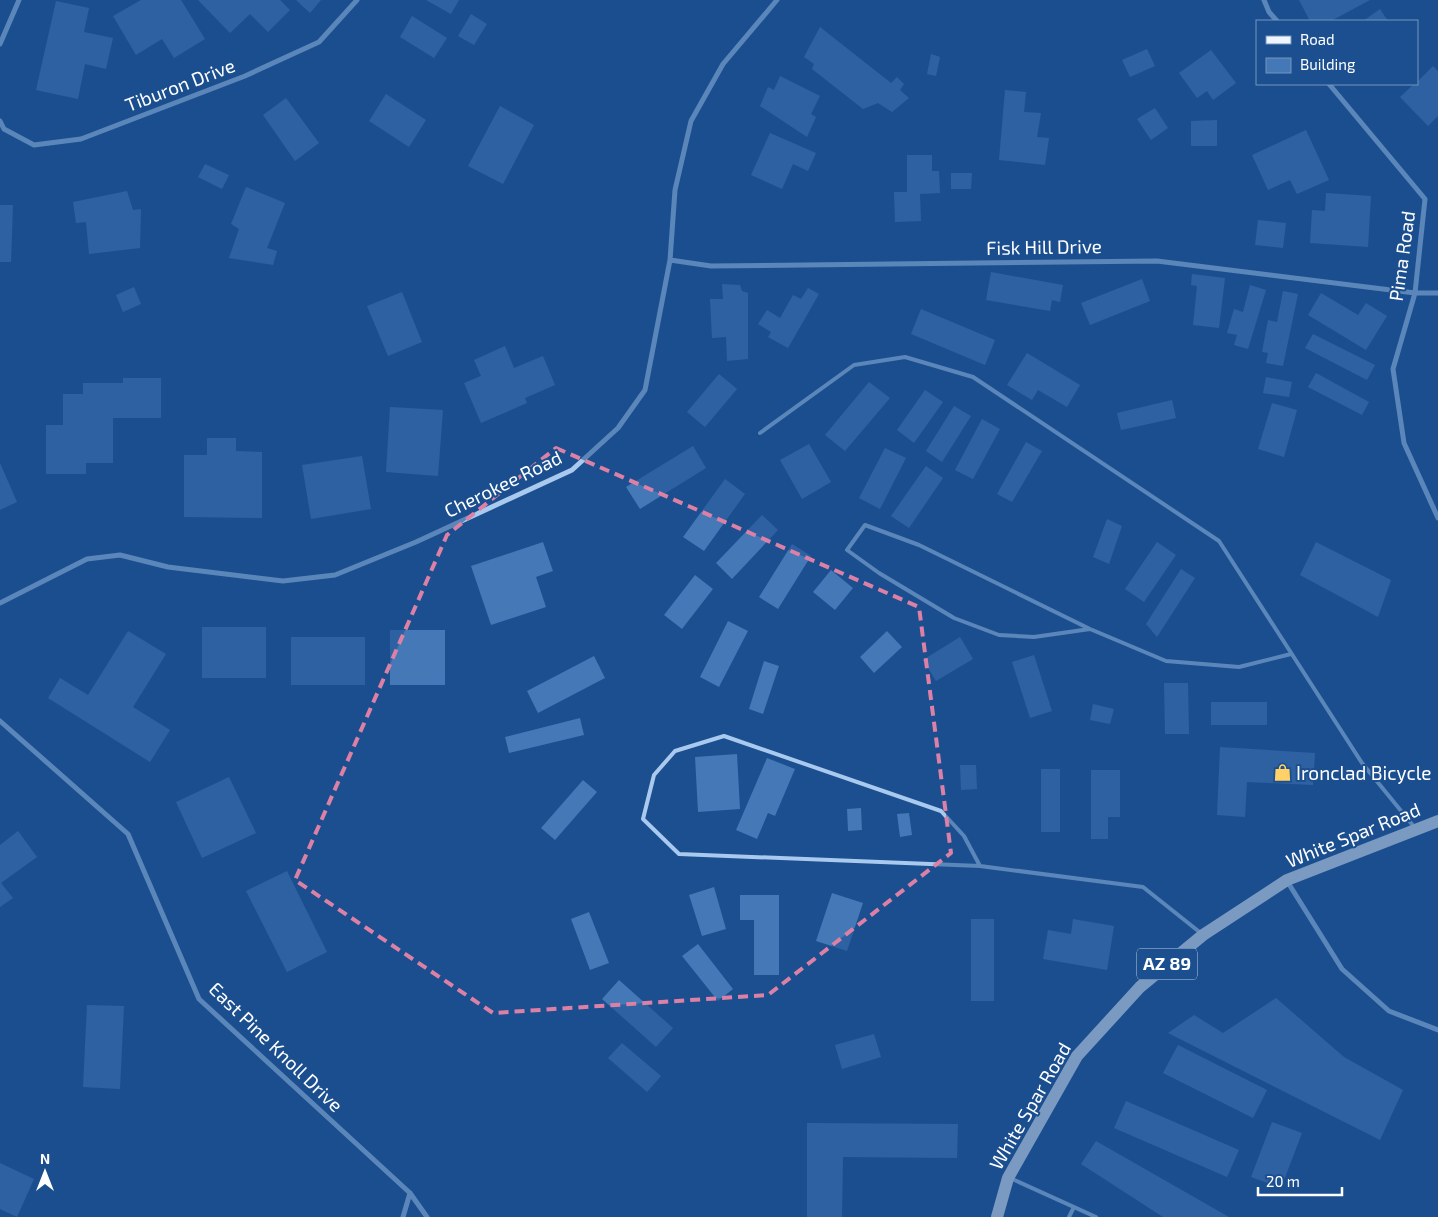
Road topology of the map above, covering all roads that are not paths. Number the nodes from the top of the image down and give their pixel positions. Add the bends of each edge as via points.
1 (19, 0) edge
2 (357, 0) edge
3 (777, 0) edge
4 (1264, 0) edge
5 (1276, 20) edge
6 (0, 44) edge
7 (1330, 85) edge
8 (0, 121) edge
9 (670, 260) junction
10 (1415, 293) junction
11 (1438, 293) edge
12 (760, 432) dead end
13 (1438, 518) edge
14 (0, 603) edge
15 (1090, 629) junction
16 (1291, 654) junction
17 (0, 721) edge
18 (1438, 822) edge
19 (1416, 829) junction
20 (980, 866) junction
21 (1287, 880) junction
22 (1203, 935) junction
23 (1438, 1030) edge
24 (1008, 1178) junction
25 (410, 1193) junction
26 (1074, 1207) junction
27 (403, 1217) edge
28 (427, 1217) edge
29 (997, 1217) edge
30 (1069, 1217) edge
31 (1096, 1217) edge

1 - 6 street
2 - 8 street, Tiburon Drive via 320,42 245,76 81,139 34,145 4,129
3 - 9 street, Cherokee Road via 723,64 691,121 675,190
4 - 5 street
7 - 10 street, Pima Road via 1425,199
9 - 10 street, Fisk Hill Drive via 711,266 1156,261
9 - 14 street, Cherokee Road via 645,390 618,428 572,470 416,542 335,575 283,581 168,567 120,555 87,559
10 - 11 street, Fisk Hill Drive
10 - 13 street, Pima Road via 1393,369 1404,443
12 - 16 lane via 854,364 906,357 973,377 1218,541
15 - 15 lane via 919,545 865,525 846,550 954,618 999,635 1034,637
15 - 16 lane via 1166,660 1239,667
16 - 19 lane via 1362,763
17 - 25 street, East Pine Knoll Drive via 128,834 198,999
18 - 19 main road, White Spar Road / AZ 89
19 - 21 main road, White Spar Road / AZ 89
20 - 20 lane via 964,836 941,811 724,736 675,751 654,775 643,819 679,854
20 - 22 lane via 1143,887
21 - 22 main road, White Spar Road / AZ 89
21 - 23 street via 1342,970 1389,1011
22 - 24 main road, White Spar Road / AZ 89 via 1140,986 1077,1056
24 - 26 lane
24 - 29 main road, White Spar Road / AZ 89
25 - 27 street
25 - 28 street, East Pine Knoll Drive
26 - 30 lane
26 - 31 lane

